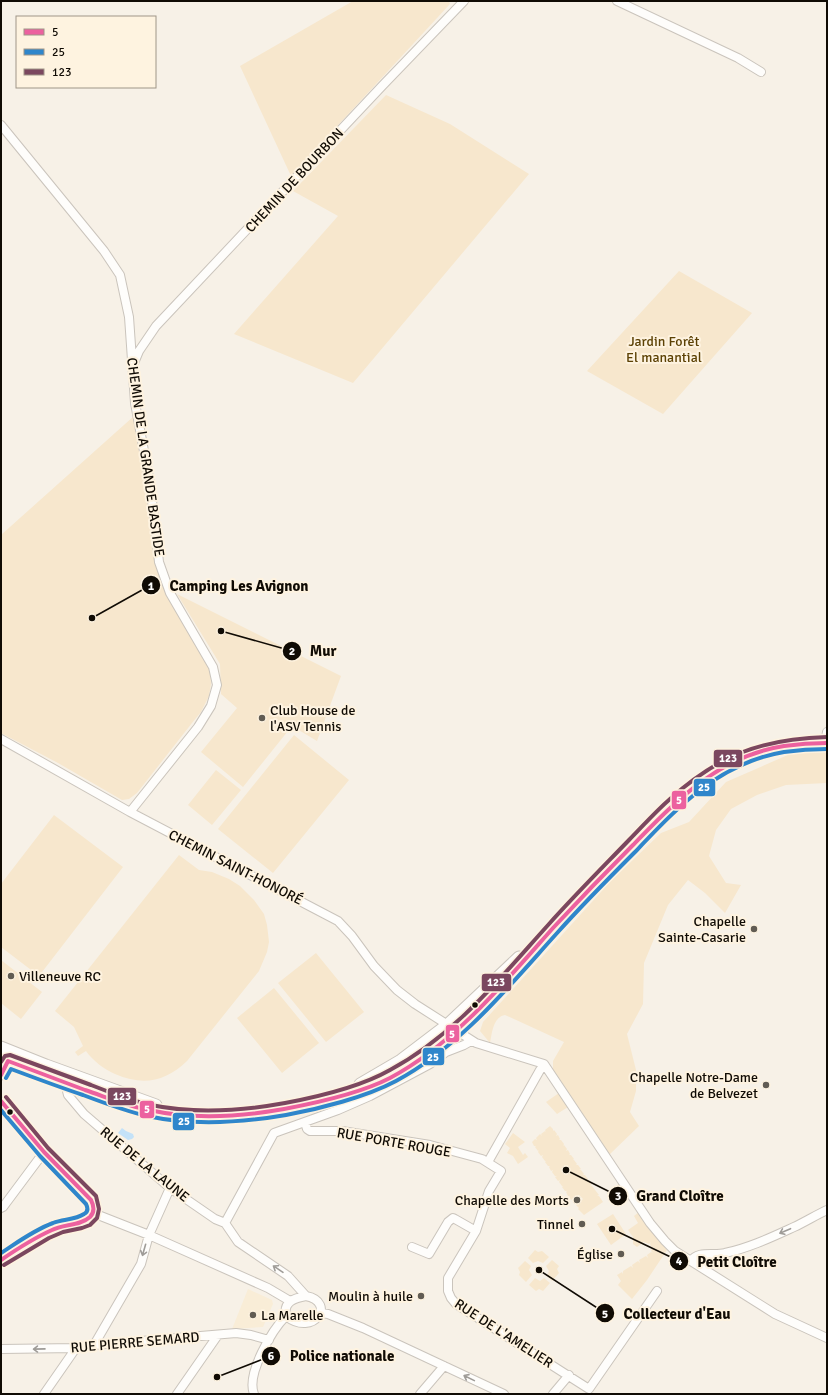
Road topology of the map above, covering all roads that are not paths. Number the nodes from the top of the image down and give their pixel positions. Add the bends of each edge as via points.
1 (464, 1) edge
2 (617, 1) edge
3 (761, 72) dead end
4 (1, 125) edge
5 (132, 366) junction
6 (1, 739) edge
7 (826, 739) edge
8 (130, 812) junction
9 (451, 1028) junction
10 (471, 1041) junction
11 (3, 1053) edge
12 (540, 1070) dead end
13 (1, 1075) edge
14 (68, 1084) junction
15 (2, 1102) edge
16 (204, 1116) junction
17 (304, 1122) junction
18 (44, 1152) junction
19 (488, 1162) junction
20 (170, 1188) junction
21 (1, 1208) edge
22 (827, 1210) edge
23 (93, 1213) junction
24 (225, 1223) junction
25 (476, 1231) junction
26 (149, 1235) junction
27 (412, 1247) dead end
28 (2, 1258) edge
29 (691, 1261) junction
30 (657, 1291) dead end
31 (306, 1296) junction
32 (290, 1301) junction
33 (321, 1313) junction
34 (286, 1316) junction
35 (218, 1334) junction
36 (827, 1338) edge
37 (269, 1340) junction
38 (94, 1345) junction
39 (76, 1348) junction
40 (1, 1350) edge
41 (444, 1366) junction
42 (569, 1375) junction
43 (44, 1394) edge
44 (177, 1394) edge
45 (254, 1394) edge
46 (420, 1394) edge
47 (504, 1394) edge
48 (553, 1394) edge

1 - 5 street, CHEMIN DE BOURBON via 156,326
2 - 3 street via 738,58
4 - 5 street, CHEMIN DE LA GRANDE BASTIDE via 120,274 129,317
5 - 8 street, CHEMIN DE LA GRANDE BASTIDE via 135,403 150,483 159,562 170,593 213,667 217,685 212,706 198,727
6 - 8 street, CHEMIN SAINT-HONORÉ
7 - 9 main road via 761,751 740,758 708,776 672,805 567,913 507,980
8 - 9 street, CHEMIN SAINT-HONORÉ via 338,921 397,990
9 - 10 street, CHEMIN SAINT-HONORÉ
9 - 16 main road via 408,1067 360,1090 310,1105 265,1113
10 - 17 street via 446,1052 430,1064 370,1096
10 - 29 street, CHEMIN SAINT-HONORÉ via 544,1064 650,1223 670,1247
11 - 13 street
11 - 14 main road
11 - 16 main road via 159,1106
12 - 19 street
14 - 16 main road via 139,1108
14 - 20 street, RUE DE LA LAUNE via 68,1095 77,1106
15 - 18 street
17 - 19 street, RUE PORTE ROUGE via 310,1131 342,1131 430,1145
17 - 24 street via 274,1133
18 - 21 street
18 - 23 street via 91,1200 94,1206
19 - 25 street, RUE DE L'AMELIER via 501,1170 489,1191
20 - 24 street, RUE DE LA LAUNE
20 - 26 street
22 -> 29 street via 760,1241 727,1253 700,1254
23 - 26 street
23 - 28 street via 88,1219 61,1226
31 -> 24 street, RUE DE LA LAUNE via 288,1276 238,1242
25 - 27 street via 452,1218 429,1254
25 - 42 street, RUE DE L'AMELIER via 448,1278 451,1298 456,1304
26 - 32 street via 268,1288
26 -> 38 street via 140,1264
29 - 36 street, CHEMIN SAINT-HONORÉ via 775,1314
30 - 42 street, RUE DE L'AMELIER via 589,1389
31 - 32 street
31 - 33 street via 318,1302
32 - 34 street via 285,1311
33 - 34 street via 317,1319 305,1323 296,1322
33 - 41 street via 363,1328
34 - 37 street
35 - 37 street, RUE PIERRE SEMARD via 243,1333
35 - 38 street, RUE PIERRE SEMARD
35 - 44 street
37 - 45 street via 254,1372
38 - 39 street, RUE PIERRE SEMARD
39 -> 40 street, RUE PIERRE SEMARD
39 - 43 street
41 - 46 street
47 -> 41 street
42 - 48 street

